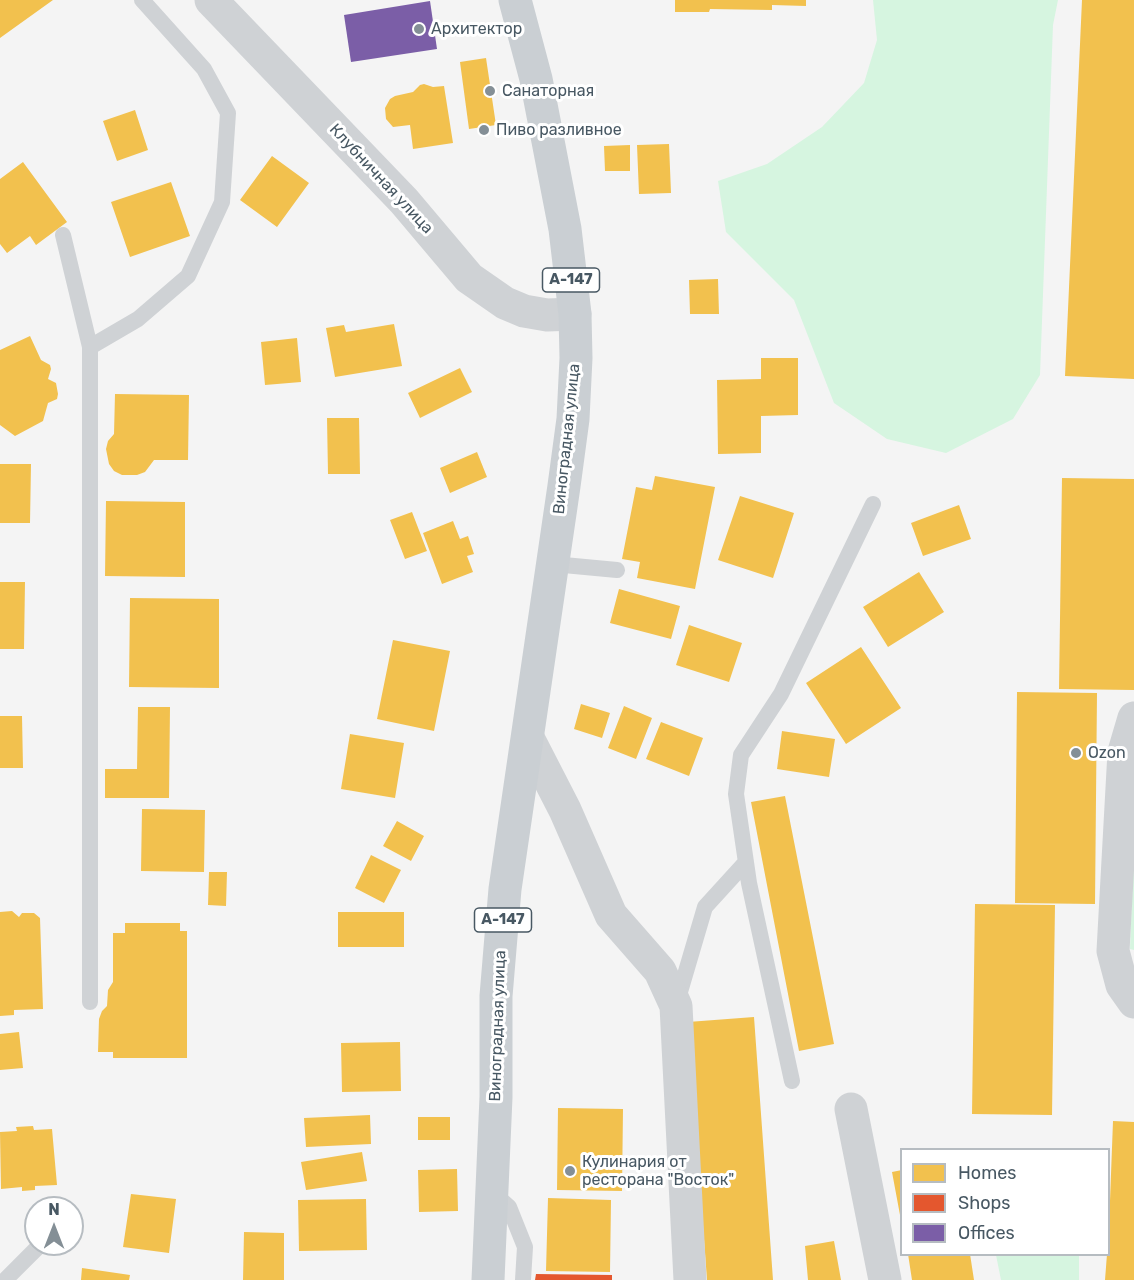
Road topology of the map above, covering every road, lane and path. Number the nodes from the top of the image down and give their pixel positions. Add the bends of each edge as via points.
1 (142, 0) edge
2 (211, 0) edge
3 (516, 0) edge
4 (63, 235) dead end
5 (575, 314) junction
6 (90, 347) junction
7 (873, 504) dead end
8 (553, 564) junction
9 (617, 570) dead end
10 (1134, 718) edge
11 (528, 738) junction
12 (746, 862) junction
13 (90, 1002) dead end
14 (1134, 1002) edge
15 (676, 1006) junction
16 (792, 1081) dead end
17 (851, 1109) dead end
18 (492, 1192) junction
19 (29, 1256) edge
20 (4, 1280) edge
21 (488, 1280) edge
22 (523, 1280) edge
23 (690, 1280) edge
24 (885, 1280) edge

1 - 6 lane via 204,69 228,113 222,202 188,276 138,320
2 - 5 street, Клубничная улица via 404,201 470,278 505,303 524,311
3 - 5 main road, Виноградная улица / А-147 via 555,172
4 - 6 lane
5 - 8 main road, Виноградная улица / А-147 via 573,419
6 - 13 lane
7 - 12 lane via 781,693 741,755 736,794
8 - 9 lane
8 - 11 main road, Виноградная улица / А-147
10 - 14 street via 1124,752 1113,951 1122,985
11 - 15 street via 566,810 611,915 660,971
11 - 18 main road, Виноградная улица / А-147 via 505,889 496,996
12 - 15 lane via 705,907
12 - 16 lane
15 - 23 street
17 - 24 street
18 - 21 main road, Виноградная улица / А-147
18 - 22 lane via 509,1207 525,1247
19 - 20 lane

